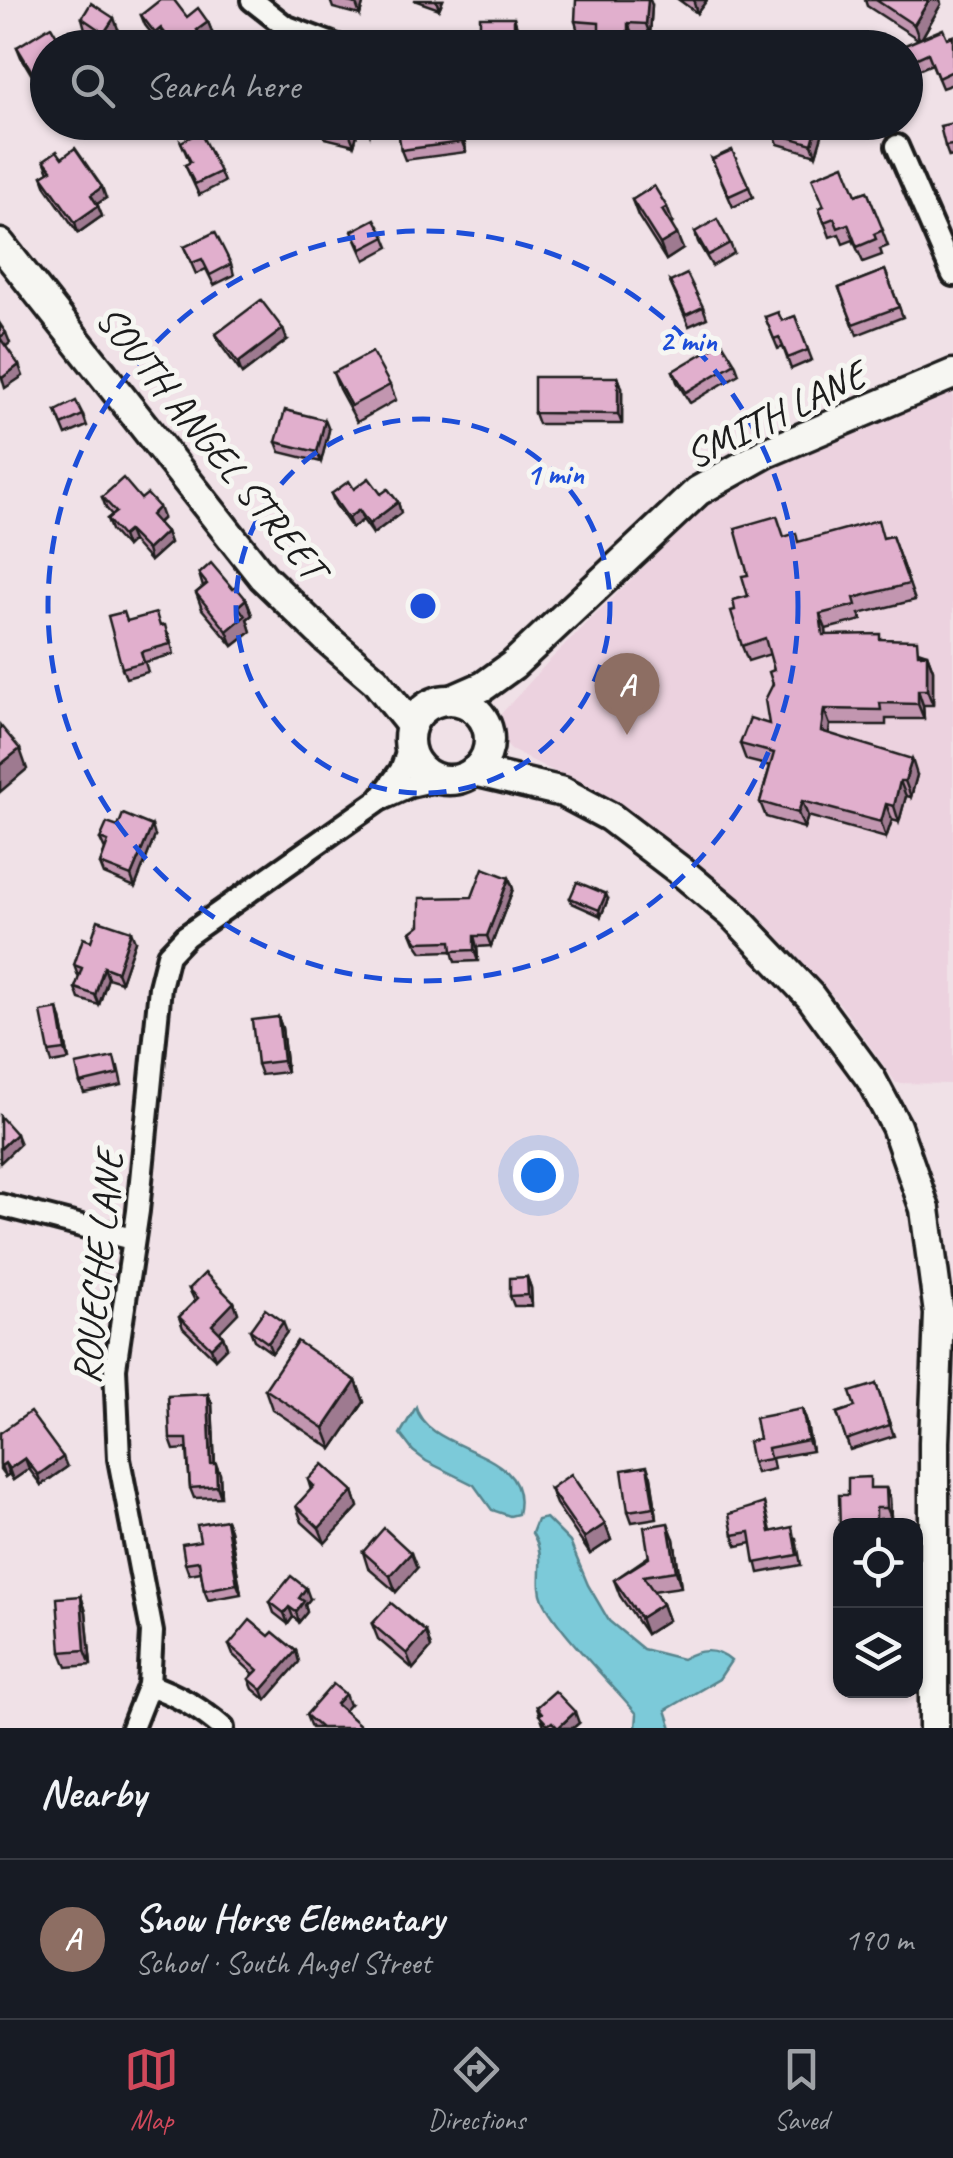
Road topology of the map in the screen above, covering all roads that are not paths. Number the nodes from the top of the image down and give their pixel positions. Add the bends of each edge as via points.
1 (252, 0) edge
2 (295, 30) edge
3 (897, 146) dead end
4 (0, 244) edge
5 (953, 274) edge
6 (953, 374) edge
7 (513, 665) junction
8 (375, 680) junction
9 (446, 700) junction
10 (410, 736) junction
11 (488, 736) junction
12 (474, 771) junction
13 (440, 779) junction
14 (538, 784) junction
15 (379, 800) junction
16 (0, 1204) edge
17 (132, 1240) junction
18 (944, 1278) edge
19 (150, 1685) junction
20 (132, 1728) edge
21 (223, 1728) edge
22 (934, 1728) edge

1 - 2 street
3 - 5 street
4 - 8 street, SOUTH ANGEL STREET via 264,577
6 - 7 street, SMITH LANE via 766,453 698,491
7 - 9 street, SMITH LANE via 484,686
7 - 11 street, SMITH LANE
8 - 9 street, SOUTH ANGEL STREET
8 - 10 street, SOUTH ANGEL STREET
9 - 10 street via 427,706
9 - 11 street via 476,710
10 - 13 street via 420,768
10 - 15 street via 401,770
11 - 12 street
11 - 14 street
12 - 13 street
12 - 14 street
13 - 15 street
14 - 18 street via 610,816 650,846 732,914 810,996 896,1126
15 - 17 street, ROUECHE LANE via 168,955
16 - 17 street
17 - 19 street, ROUECHE LANE via 114,1368 119,1459 152,1632
18 - 22 street via 934,1442
19 - 20 street, ROUECHE LANE
19 - 21 street via 204,1711

